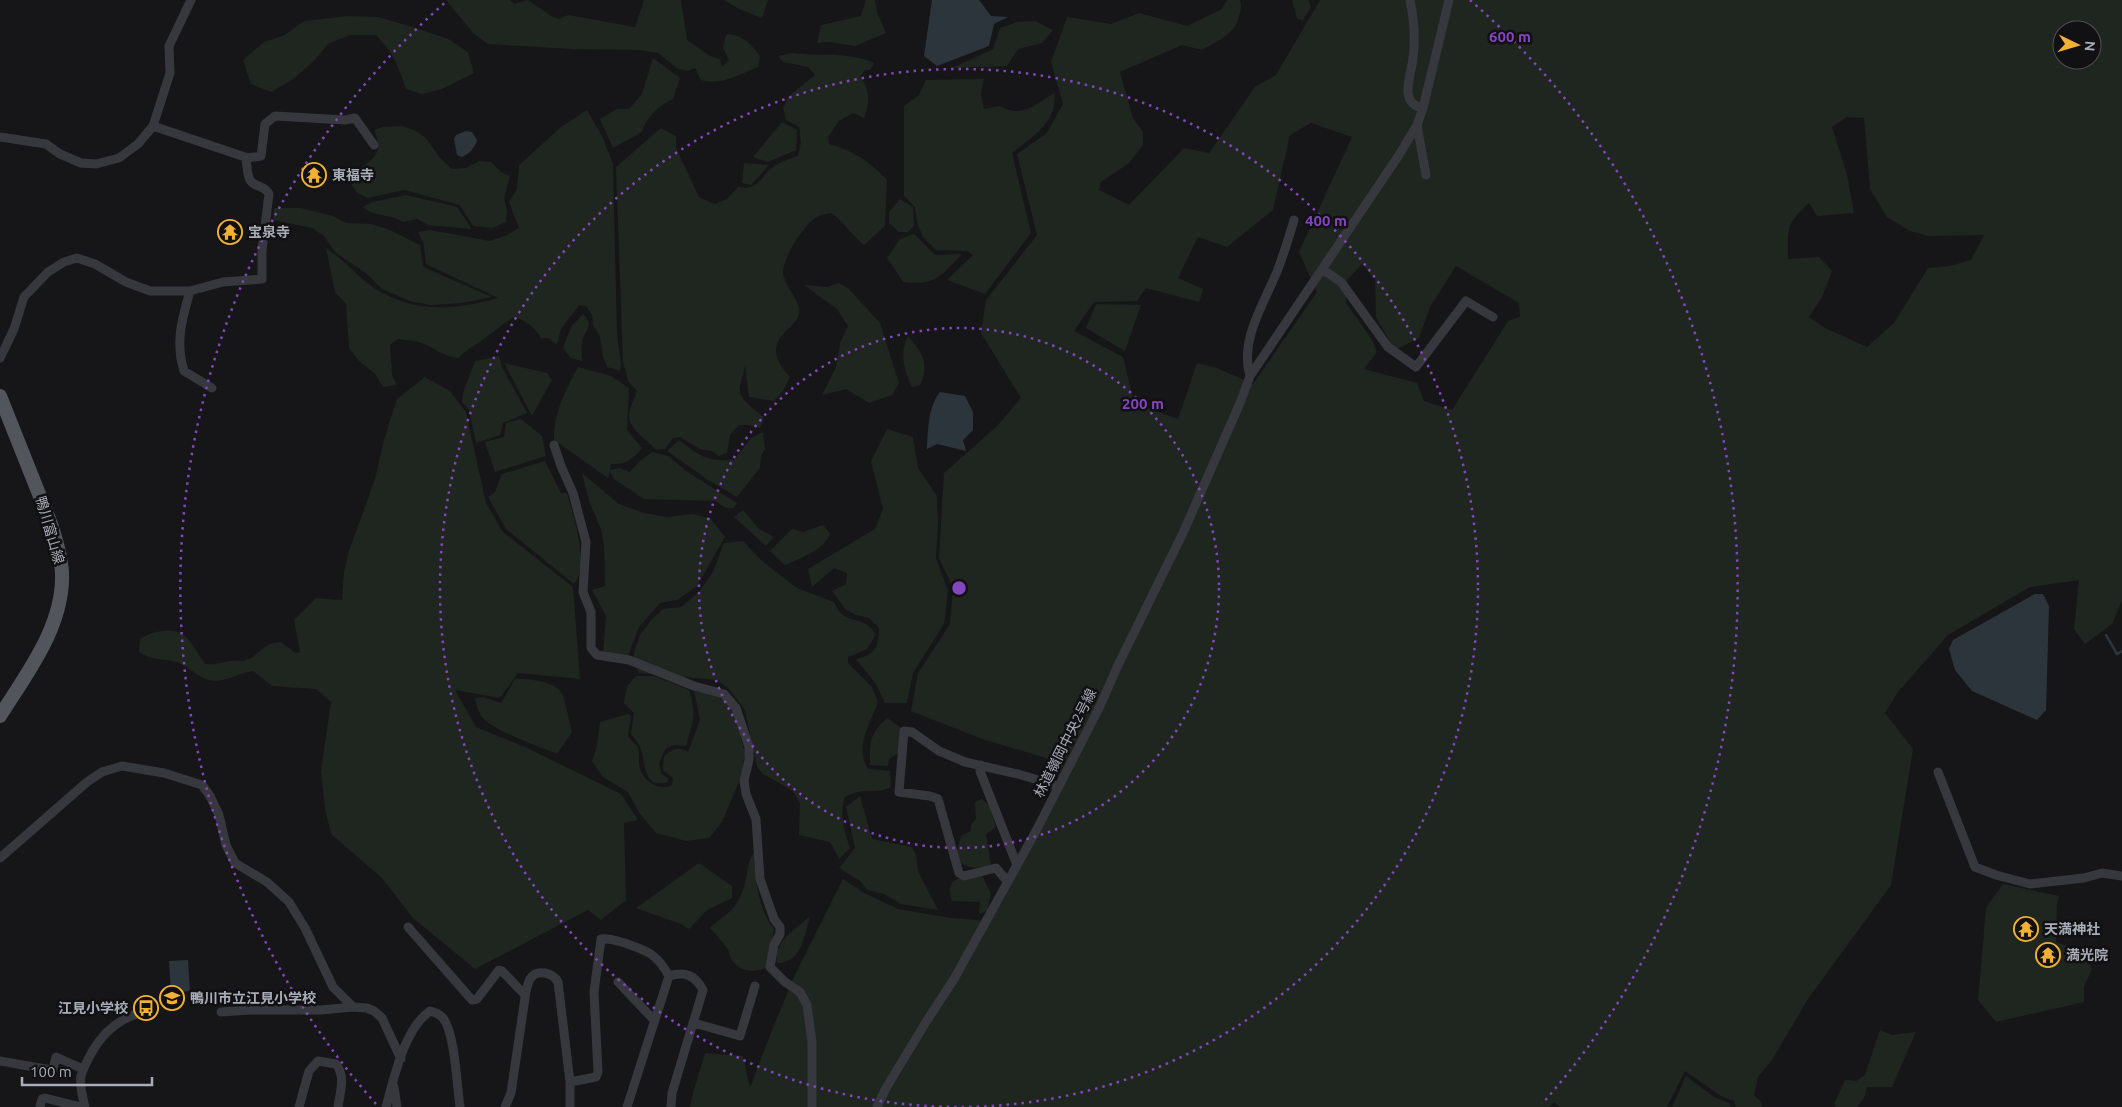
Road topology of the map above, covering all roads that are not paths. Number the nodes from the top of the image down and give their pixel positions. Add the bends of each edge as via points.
1 (191, 0) edge
2 (1410, 0) edge
3 (1449, 0) edge
4 (1423, 108) junction
5 (1417, 125) junction
6 (153, 126) junction
7 (0, 137) edge
8 (374, 145) dead end
9 (246, 158) junction
10 (1426, 174) dead end
11 (1294, 220) dead end
12 (1322, 269) junction
13 (190, 291) junction
14 (1493, 318) dead end
15 (0, 358) edge
16 (1250, 376) junction
17 (212, 388) dead end
18 (0, 396) edge
19 (554, 445) dead end
20 (0, 716) edge
21 (981, 765) junction
22 (1938, 772) dead end
23 (1058, 786) junction
24 (0, 858) edge
25 (1016, 865) junction
26 (2122, 876) edge
27 (1008, 882) junction
28 (408, 927) dead end
29 (669, 976) junction
30 (618, 982) dead end
31 (754, 986) dead end
32 (525, 995) junction
33 (353, 1007) junction
34 (154, 1010) dead end
35 (221, 1012) dead end
36 (654, 1020) junction
37 (694, 1023) junction
38 (401, 1059) junction
39 (0, 1061) edge
40 (83, 1069) junction
41 (393, 1082) junction
42 (570, 1082) junction
43 (40, 1107) edge
44 (83, 1107) edge
45 (298, 1107) edge
46 (338, 1107) edge
47 (386, 1107) edge
48 (396, 1107) edge
49 (460, 1107) edge
50 (505, 1107) edge
51 (570, 1107) edge
52 (627, 1107) edge
53 (671, 1107) edge
54 (812, 1107) edge
55 (877, 1107) edge

1 - 6 street via 169,46 170,73
2 - 4 street via 1415,28 1408,92 1416,107
3 - 4 street
4 - 5 street
5 - 10 street
5 - 12 street
6 - 7 street via 138,144 119,158 96,164 81,163 46,144
6 - 9 street
8 - 9 street via 355,118 275,116 265,124 261,156
9 - 13 street via 250,180 269,194 262,279 223,282
11 - 16 street via 1278,269 1253,326 1246,362
12 - 14 street via 1341,282 1388,348 1416,367 1466,301
12 - 16 street
13 - 15 street via 150,290 77,258 64,262 48,272 24,297
13 - 17 street via 179,353 184,371
16 - 23 street, 林道嶺岡中央2号線 via 1183,533
18 - 20 main road, 鴨川富山線 via 51,524 62,575 60,600 52,626
19 - 54 street via 574,493 586,542 583,592 591,612 591,648 597,655 629,660 694,686 724,694 736,708 748,748 744,781 756,819 760,879 780,927 770,967 800,992 807,1005 812,1042
21 - 23 street
21 - 25 street via 980,771
21 - 27 street via 939,751 912,732 904,731 899,792 938,799 959,873 964,876 996,868
22 - 26 street via 1975,867 2030,884 2102,873
23 - 25 street, 林道嶺岡中央2号線
24 - 33 street via 102,772 122,766 164,773 202,785 210,796 235,863 268,882 289,902 334,987
25 - 27 street, 林道嶺岡中央2号線
27 - 55 street, 林道嶺岡中央2号線
28 - 32 street via 472,1000 477,1000 499,970
29 - 36 street
29 - 37 street via 678,973 698,980 703,990
29 - 42 street via 662,964 646,950 601,939 594,992 598,1072 596,1077
30 - 36 street
31 - 37 street via 740,1036
32 - 42 street via 530,979 536,974 547,973 558,982
32 - 50 street via 511,1093
33 - 35 street
33 - 38 street via 374,1011 382,1018
34 - 40 street via 131,1015 108,1030 96,1044
36 - 52 street
37 - 53 street via 672,1093
38 - 41 street
38 - 49 street via 422,1017 430,1012 438,1013 445,1020 452,1043
39 - 40 street via 50,1070 56,1057
40 - 44 street
41 - 47 street
41 - 48 street
42 - 51 street
43 - 44 street via 45,1098
45 - 46 street via 309,1071 318,1061 336,1064 341,1071

